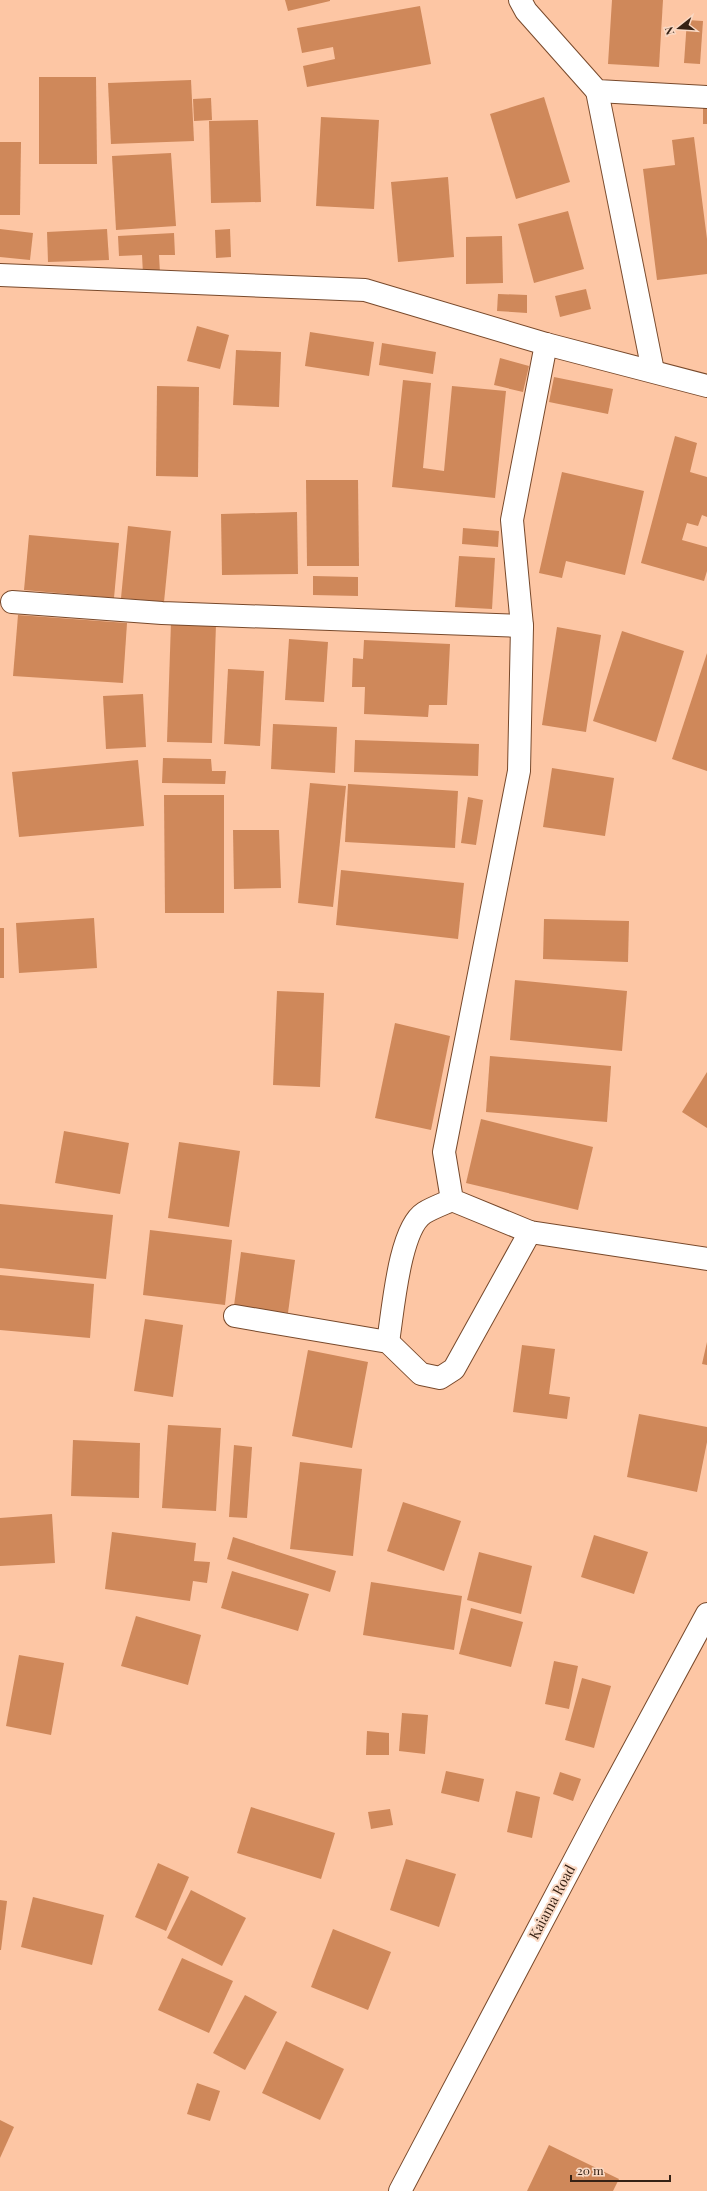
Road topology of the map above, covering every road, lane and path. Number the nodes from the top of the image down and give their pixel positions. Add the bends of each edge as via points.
1 (520, 0) edge
2 (597, 91) junction
3 (707, 97) edge
4 (0, 275) edge
5 (546, 344) junction
6 (653, 371) junction
7 (707, 386) edge
8 (12, 602) dead end
9 (522, 626) junction
10 (452, 1200) junction
11 (530, 1232) junction
12 (707, 1259) edge
13 (235, 1316) dead end
14 (388, 1342) junction
15 (707, 1614) edge
16 (400, 2191) edge

1 - 2 main road via 526,11
2 - 3 main road
2 - 6 main road
4 - 5 main road via 365,290
5 - 6 main road
5 - 9 main road via 512,520
6 - 7 main road
8 - 9 main road via 162,613
9 - 10 main road via 519,772 444,1152
10 - 11 main road
10 - 14 main road via 423,1213 405,1242
11 - 12 main road
11 - 14 main road via 454,1370 440,1378 421,1374
13 - 14 main road
15 - 16 main road, Kaiama Road

